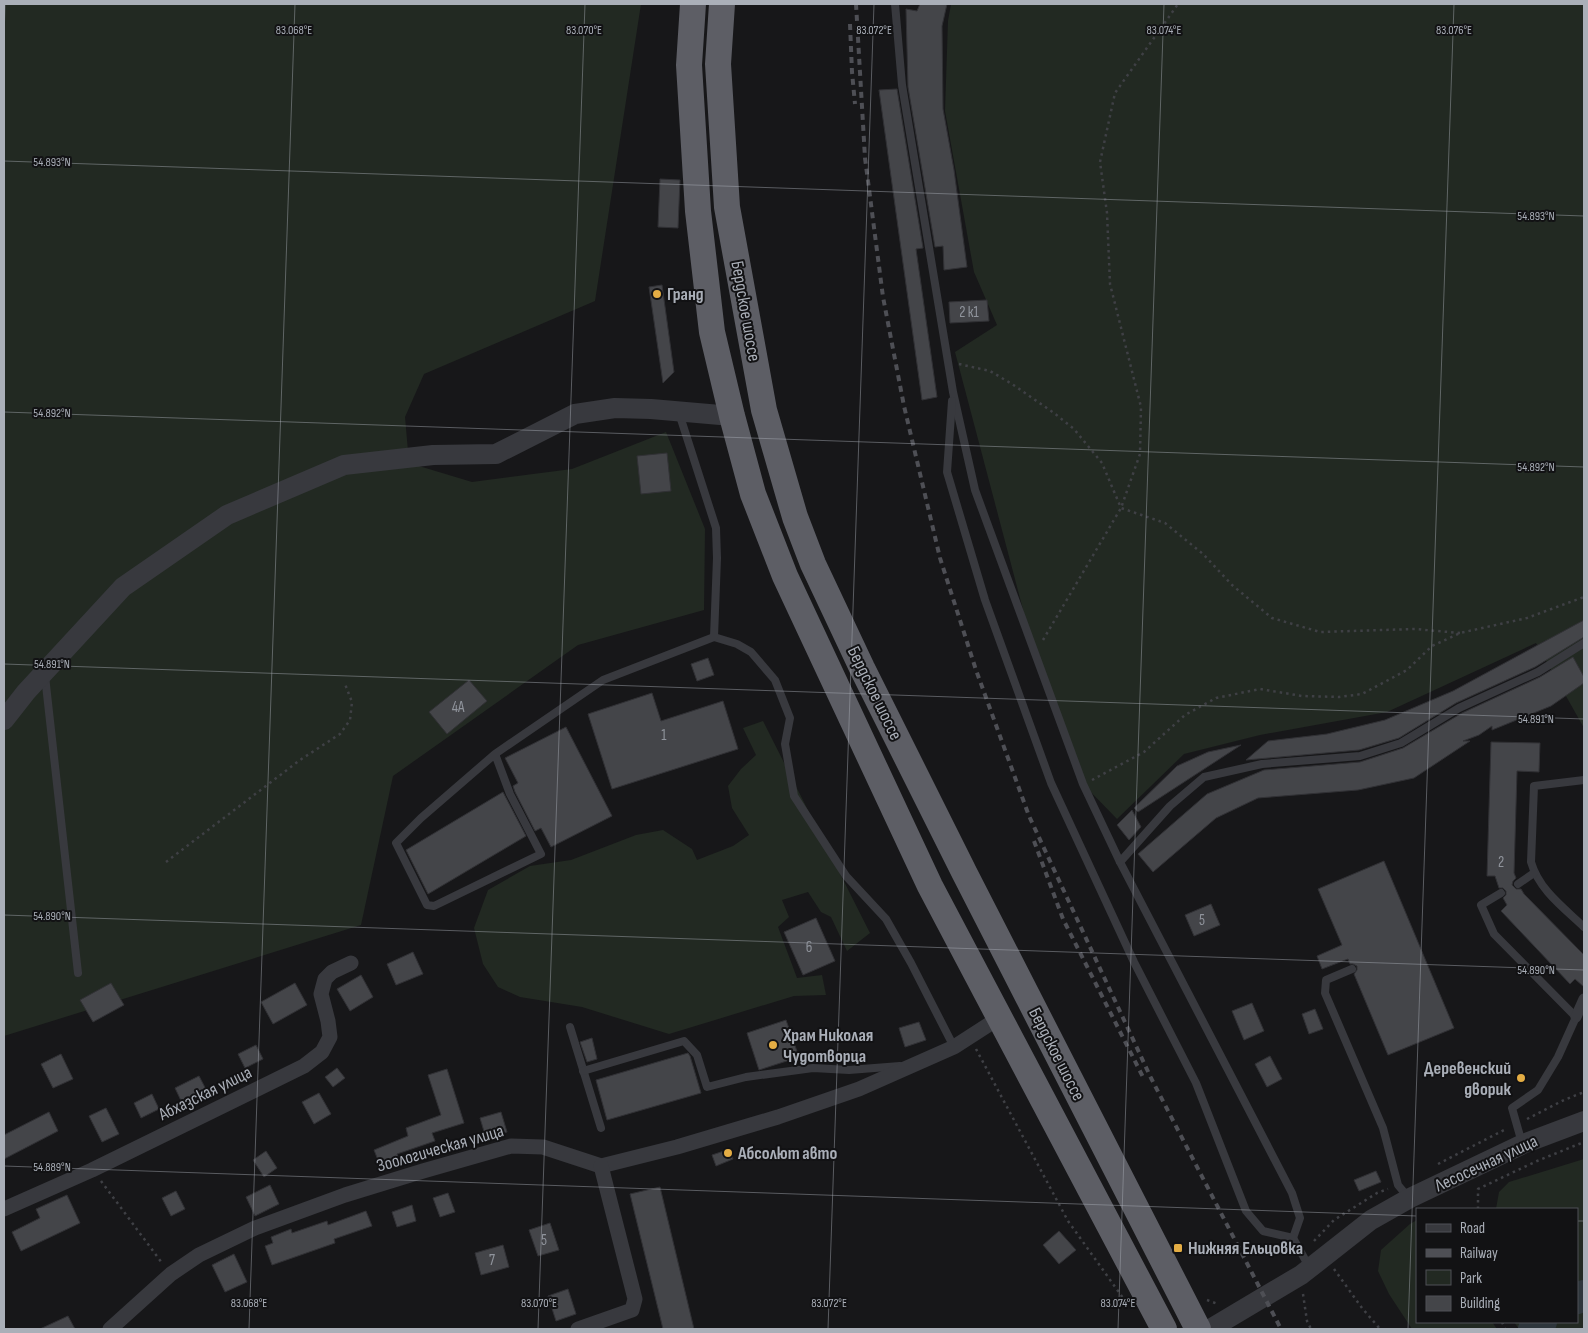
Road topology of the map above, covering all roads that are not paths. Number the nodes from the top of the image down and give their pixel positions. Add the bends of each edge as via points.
1 (693, 4) edge
2 (722, 4) edge
3 (895, 4) edge
4 (953, 392) junction
5 (679, 413) junction
6 (732, 416) junction
7 (714, 637) junction
8 (1584, 643) edge
9 (862, 668) junction
10 (45, 672) junction
11 (834, 683) junction
12 (4, 720) edge
13 (495, 754) junction
14 (1584, 780) edge
15 (1120, 862) junction
16 (1534, 873) junction
17 (1518, 884) dead end
18 (1501, 893) dead end
19 (1584, 928) edge
20 (351, 963) dead end
21 (1352, 968) dead end
22 (78, 973) dead end
23 (1584, 999) edge
24 (999, 1018) junction
25 (1580, 1018) edge
26 (570, 1027) dead end
27 (954, 1047) junction
28 (918, 1064) junction
29 (583, 1071) junction
30 (1584, 1121) edge
31 (601, 1128) dead end
32 (1523, 1144) junction
33 (601, 1166) junction
34 (1410, 1198) junction
35 (4, 1209) edge
36 (1293, 1238) junction
37 (1311, 1265) junction
38 (110, 1329) edge
39 (578, 1329) edge
40 (1164, 1329) edge
41 (1198, 1329) edge
42 (1210, 1329) edge

1 - 6 highway, Бердское шоссе via 689,65 698,211 712,332
2 - 9 highway, Бердское шоссе via 718,64 727,207 764,410 795,517 813,564
3 - 4 lane via 902,85
4 - 15 lane via 975,490 1083,784
4 - 36 lane via 947,472 986,600 1051,783 1134,962 1196,1084 1246,1211 1263,1231
5 - 6 street
5 - 7 lane via 716,528
5 - 10 street via 615,408 575,414 496,454 433,455 344,465 227,515 123,587
6 - 11 highway, Бердское шоссе via 753,494 785,576
7 - 13 lane via 604,680
7 - 27 lane via 751,652 775,680 790,718 785,744 794,796 846,876 886,919
8 - 15 lane via 1538,672 1459,708 1401,744 1360,756 1262,764 1204,777 1170,806
9 - 11 highway
9 - 41 highway, Бердское шоссе
10 - 12 street
10 - 22 lane
11 - 24 highway, Бердское шоссе via 930,886
13 - 13 lane via 510,794 541,854 434,906 427,905 396,843
14 - 16 lane via 1534,786 1531,862
15 - 36 lane via 1292,1193 1300,1218
16 - 17 lane
16 - 19 lane
18 - 25 lane via 1481,905 1494,934
20 - 35 street, Абхазская улица via 325,979 321,994 330,1037 322,1052 304,1066 92,1170
21 - 34 lane via 1326,980 1325,993 1383,1128 1398,1185
23 - 25 street
24 - 27 street
24 - 40 highway, Бердское шоссе
25 - 32 lane via 1538,1090 1512,1108
26 - 29 lane
27 - 28 street
28 - 29 lane via 849,1070 813,1068 746,1077 707,1087 697,1055 684,1041
28 - 33 street via 778,1117
29 - 31 lane
30 - 32 street, Лесосечная улица
32 - 34 street, Лесосечная улица
33 - 38 street, Зоологическая улица via 542,1147 511,1146 344,1195 264,1225 199,1255 171,1274
33 - 39 street via 635,1299 632,1310
34 - 37 street, Лесосечная улица via 1371,1220
36 - 37 lane
37 - 42 street, Лесосечная улица

